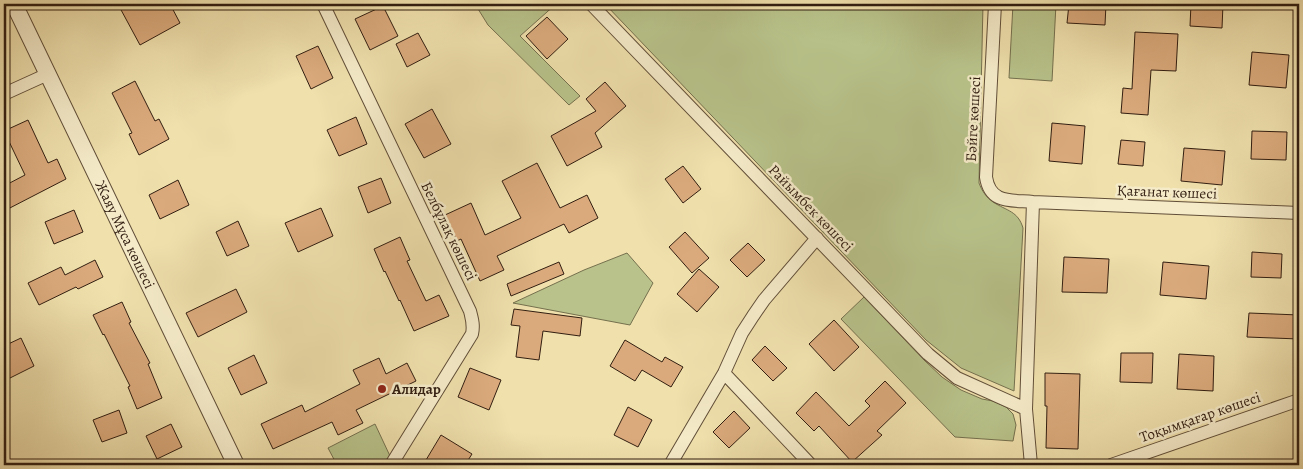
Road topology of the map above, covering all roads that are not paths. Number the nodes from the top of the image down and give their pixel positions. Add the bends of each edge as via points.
1 (14, 4) edge
2 (323, 4) edge
3 (591, 4) edge
4 (995, 4) edge
5 (48, 74) junction
6 (4, 94) edge
7 (1033, 202) junction
8 (1299, 213) edge
9 (817, 238) junction
10 (724, 373) junction
11 (1299, 400) edge
12 (1026, 409) junction
13 (236, 465) edge
14 (391, 465) edge
15 (670, 465) edge
16 (811, 465) edge
17 (1031, 465) edge
18 (1111, 465) edge

1 - 5 street, Жаяу Мұса көшесі
2 - 14 street, Белбұлақ көшесі via 473,320 472,334
3 - 9 street, Райымбек көшесі
4 - 7 street, Бәйге көшесі via 987,184 997,197
5 - 6 street
5 - 13 street, Жаяу Мұса көшесі
7 - 8 street, Қағанат көшесі
7 - 12 street
9 - 10 street via 764,300 742,333
9 - 12 street, Райымбек көшесі via 928,354 957,378
10 - 15 street
10 - 16 street
11 - 18 street, Тоқымқағар көшесі
12 - 17 street

